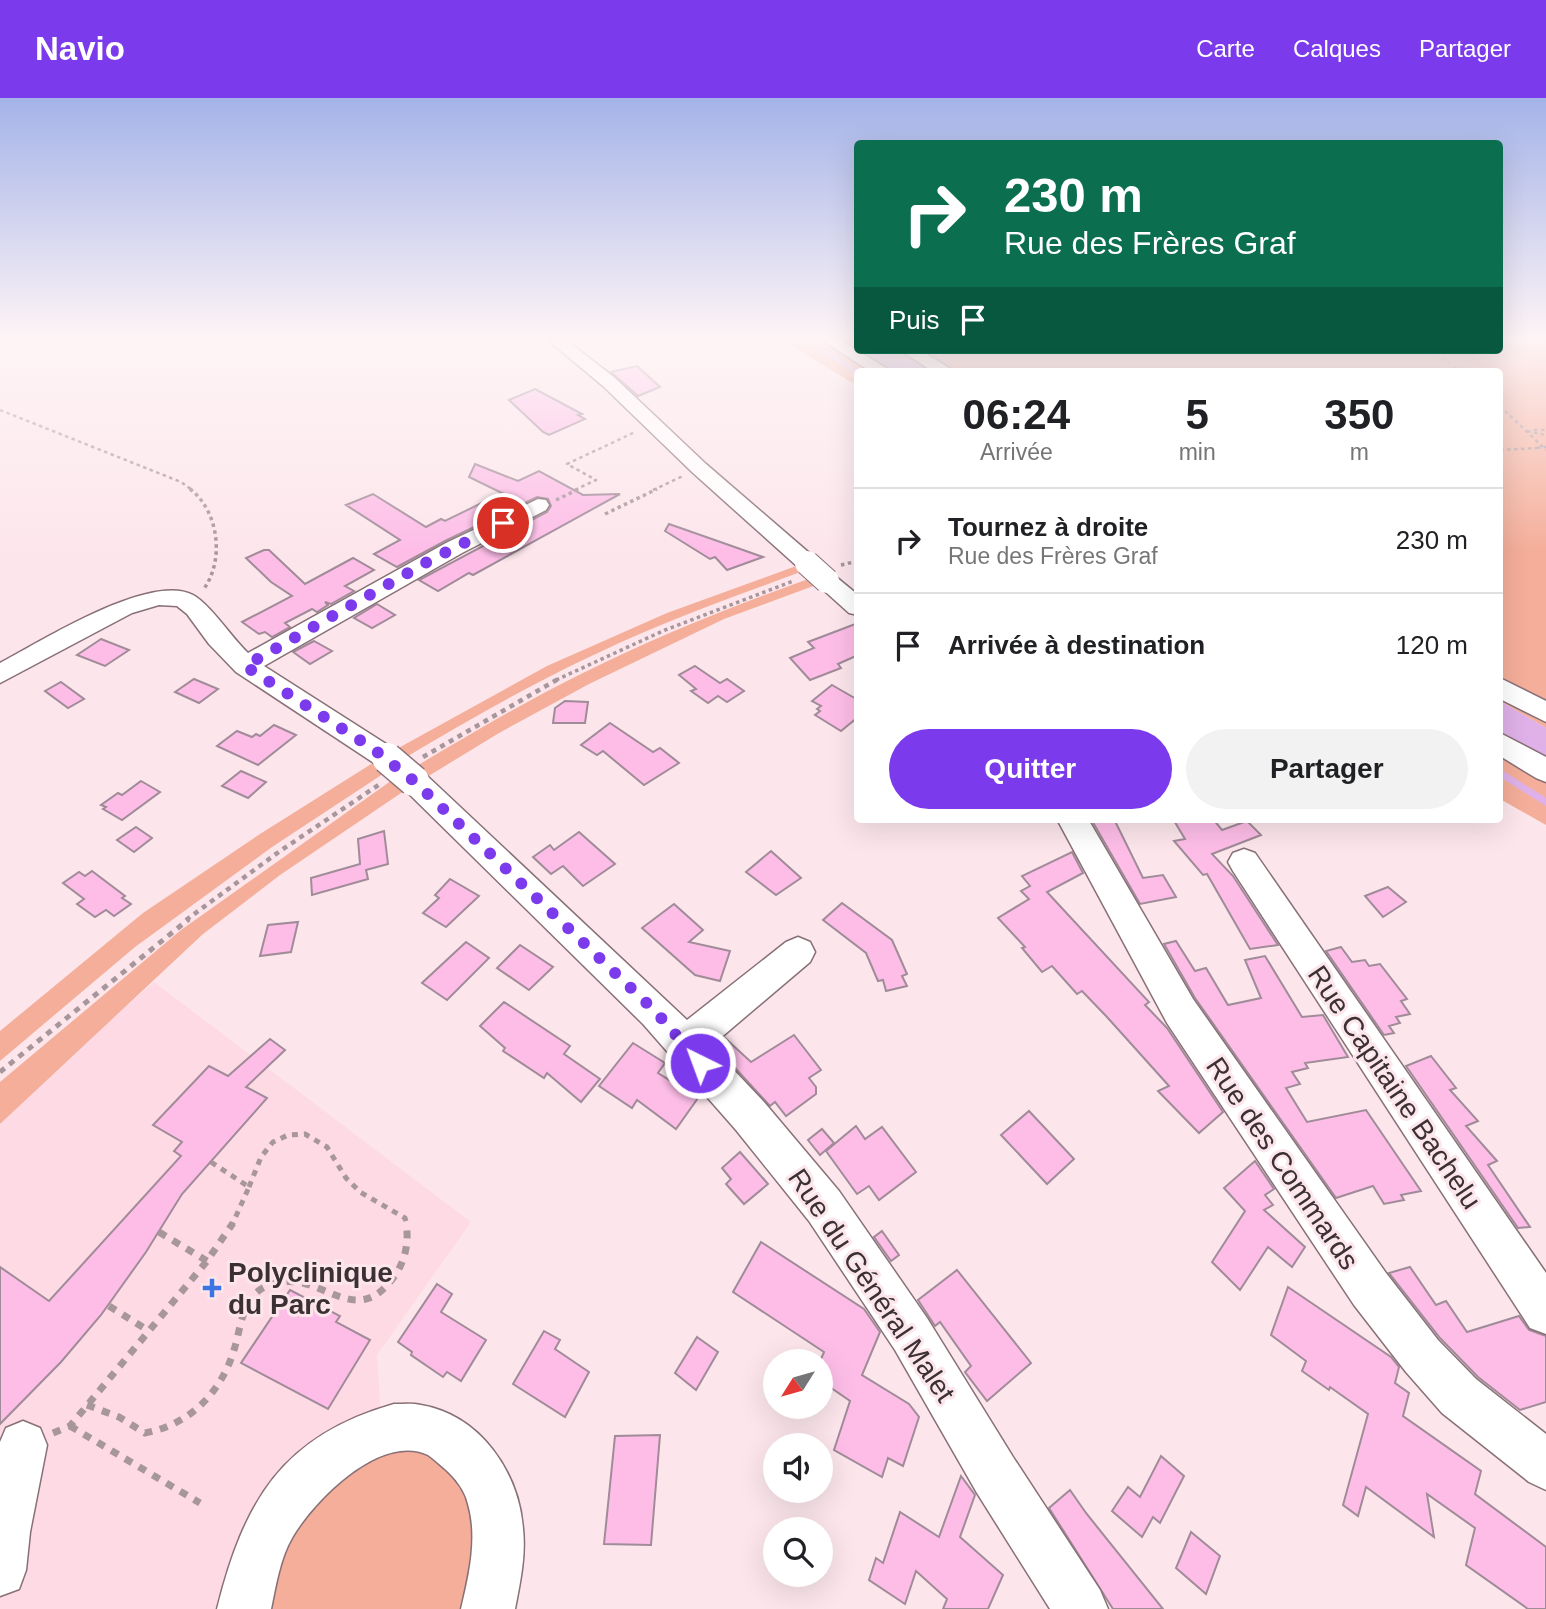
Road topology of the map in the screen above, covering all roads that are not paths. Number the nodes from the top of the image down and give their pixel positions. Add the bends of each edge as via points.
1 (639, 411) edge
2 (538, 505) road end
3 (854, 605) edge
4 (245, 666) junction
5 (0, 674) edge
6 (1503, 689) edge
7 (1546, 713) edge
8 (1503, 745) edge
9 (1546, 771) edge
10 (1074, 823) edge
11 (1244, 862) dead end
12 (798, 952) dead end
13 (684, 1045) junction
14 (1546, 1311) edge
15 (23, 1445) dead end
16 (1546, 1465) edge
17 (1, 1545) edge
18 (244, 1609) edge
19 (488, 1609) edge
20 (1082, 1609) edge

1 - 3 street, bridge
2 - 4 street
4 - 5 street, Rue du Général Malet via 189,602 172,597 140,601
4 - 13 street, Rue du Général Malet via 401,769 656,1012
6 - 7 street
8 - 9 street
10 - 16 street, Rue des Commards via 1180,1011 1370,1289 1459,1396
11 - 14 street, Rue Capitaine Bachelu
12 - 13 street
13 - 20 street, Rue du Général Malet via 824,1206 911,1334
15 - 17 street
18 - 19 street via 255,1560 280,1510 313,1470 351,1442 389,1429 426,1429 458,1444 482,1474 496,1514 498,1563

